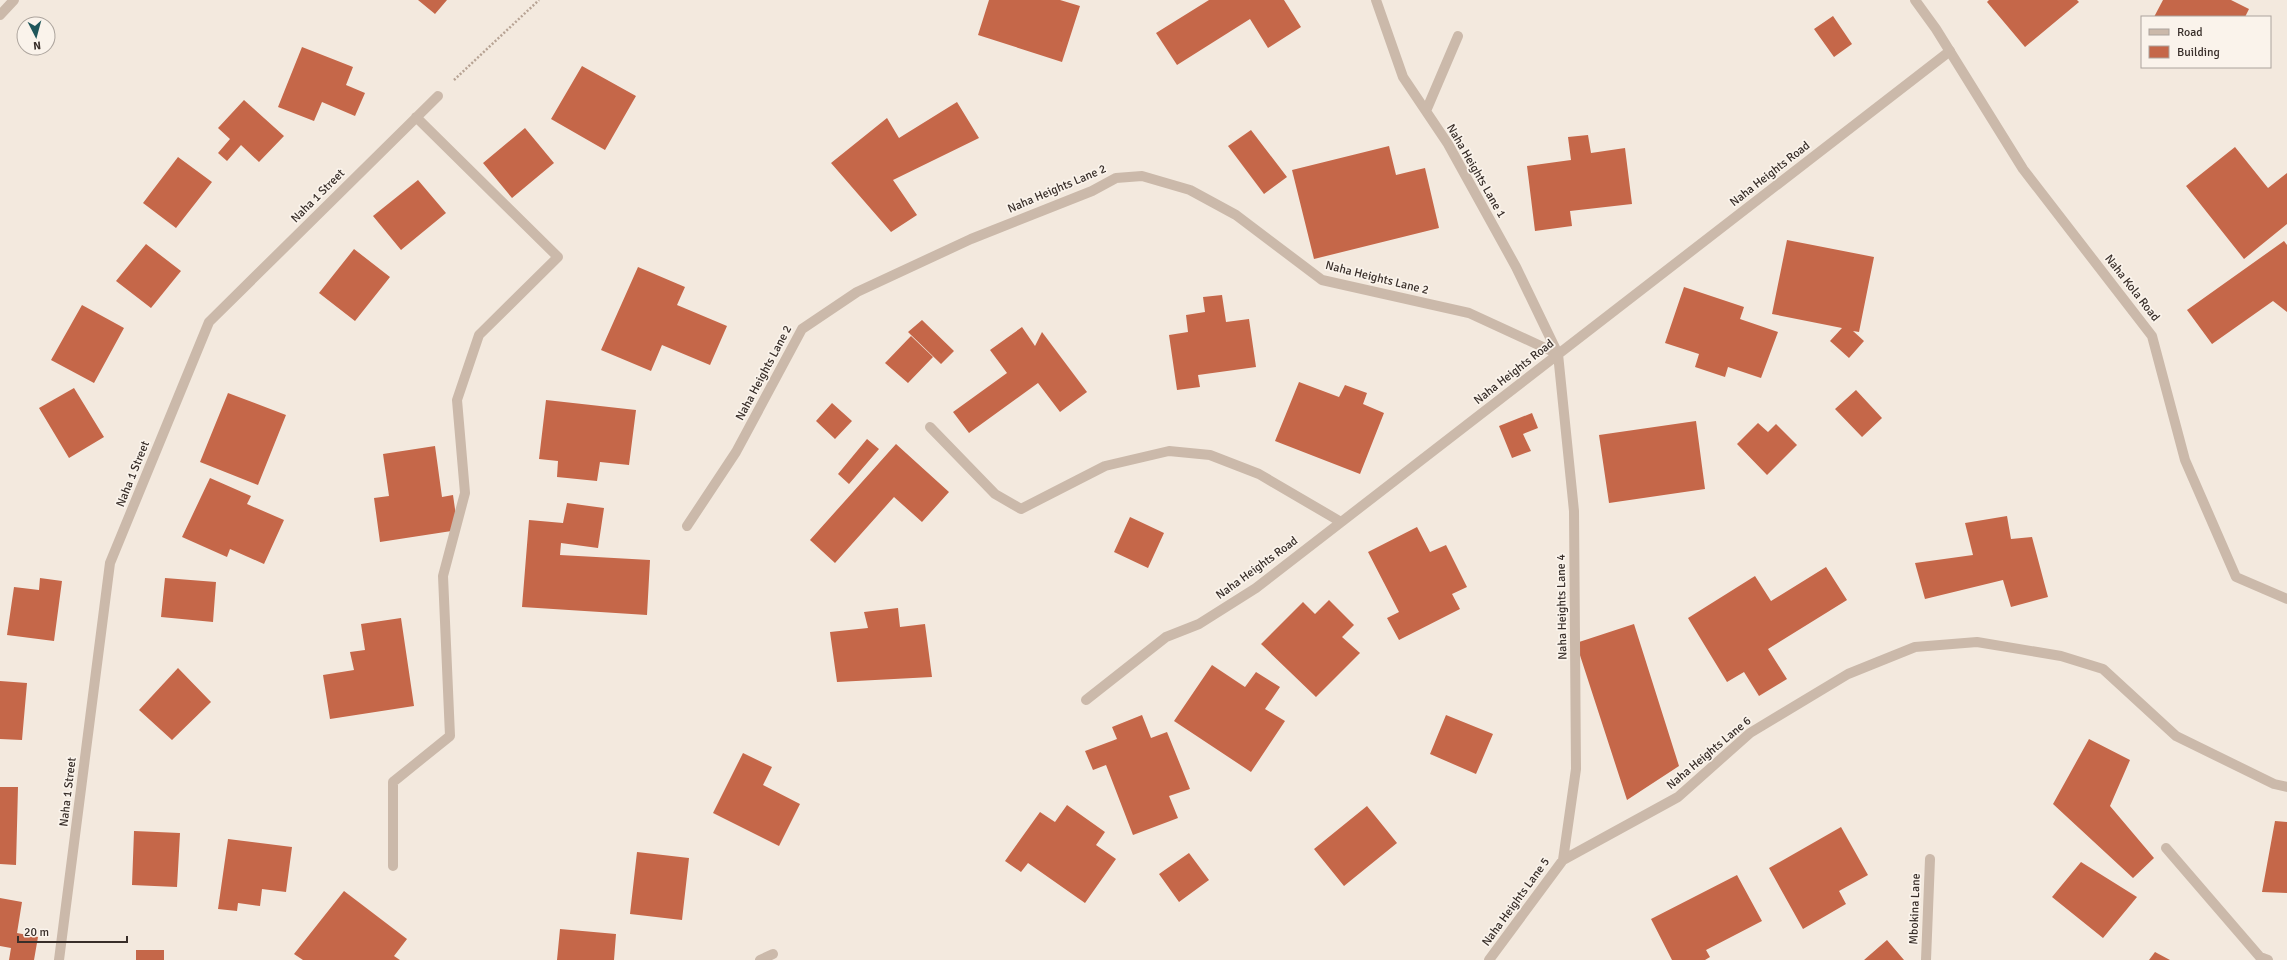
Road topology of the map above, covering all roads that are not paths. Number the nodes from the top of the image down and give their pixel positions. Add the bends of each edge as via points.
1 (14, 0) edge
2 (1376, 0) edge
3 (1915, 0) edge
4 (0, 15) edge
5 (1458, 36) dead end
6 (1950, 51) junction
7 (438, 96) road end
8 (1426, 111) junction
9 (416, 117) junction
10 (1558, 354) junction
11 (930, 427) dead end
12 (1340, 522) junction
13 (687, 526) dead end
14 (2287, 599) edge
15 (1086, 700) dead end
16 (2287, 787) edge
17 (2166, 848) dead end
18 (1930, 858) dead end
19 (1563, 860) junction
20 (393, 866) dead end
21 (773, 954) dead end
22 (59, 960) edge
23 (760, 960) edge
24 (1489, 960) edge
25 (1926, 960) edge
26 (2268, 960) edge

1 - 4 street
2 - 8 street, Naha Heights Lane 1 via 1403,77
3 - 6 street, Naha Kola Road
5 - 8 street
6 - 10 street, Naha Heights Road
6 - 14 street, Naha Kola Road via 2023,169 2152,336 2185,460 2236,576
7 - 9 street, Naha 1 Street
8 - 10 street, Naha Heights Lane 1 via 1448,144 1516,267
9 - 20 street via 558,257 479,335 457,400 465,493 443,576 450,736 393,782
9 - 22 street, Naha 1 Street via 209,322 110,563
10 - 12 street, Naha Heights Road
10 - 13 street, Naha Heights Lane 2 via 1469,313 1322,280 1236,215 1190,190 1142,176 1116,178 1092,191 971,239 864,288 802,329 736,452
10 - 19 street, Naha Heights Lane 4 via 1574,527 1576,769
11 - 12 street via 995,494 1021,509 1105,466 1169,452 1210,455 1258,474
12 - 15 street, Naha Heights Road via 1256,588 1199,624 1166,638
16 - 19 street, Naha Heights Lane 6 via 2274,784 2176,736 2103,669 2061,656 1977,642 1915,647 1848,674 1750,733 1678,797
17 - 26 street via 2260,957
18 - 25 street, Mbokina Lane
19 - 24 street, Naha Heights Lane 5
21 - 23 street

